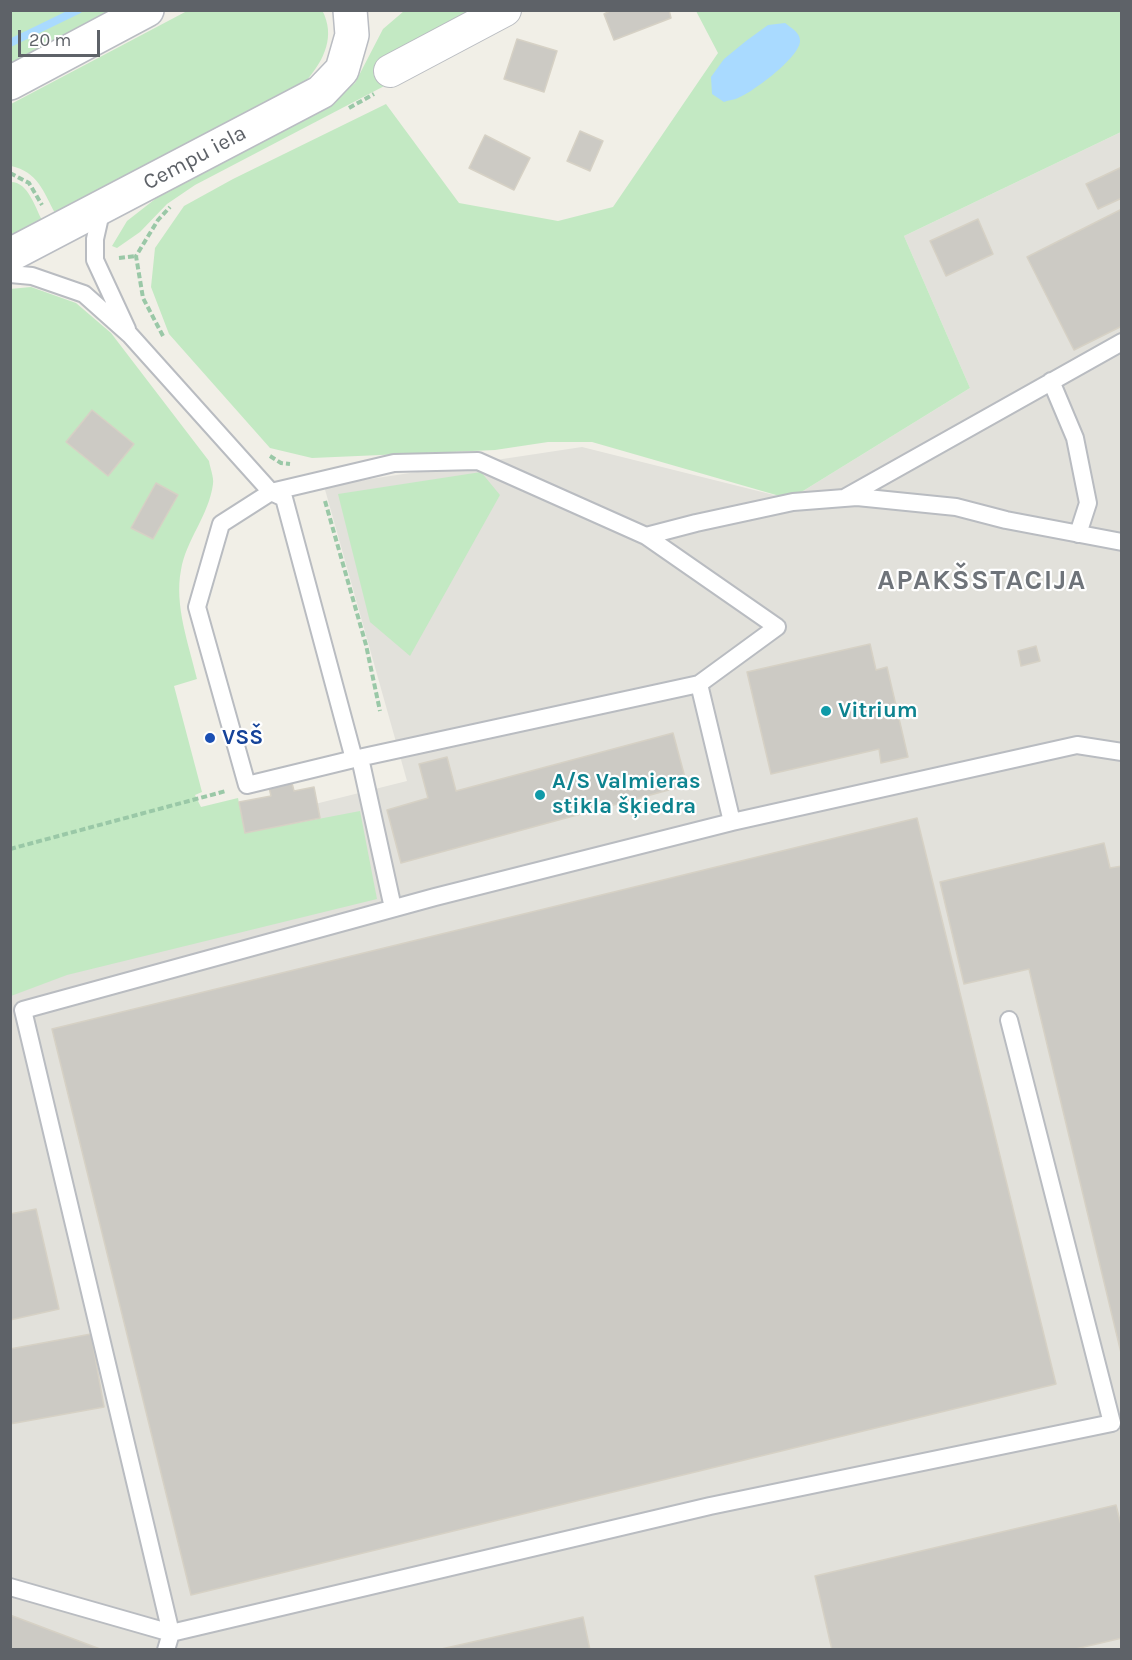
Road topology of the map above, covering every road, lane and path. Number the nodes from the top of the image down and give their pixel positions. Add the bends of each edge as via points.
1 (147, 10) edge
2 (372, 10) edge
3 (505, 10) edge
4 (351, 23) edge
5 (390, 71) dead end
6 (13, 81) edge
7 (10, 172) edge
8 (102, 207) junction
9 (44, 209) dead end
10 (10, 255) edge
11 (110, 259) dead end
12 (10, 274) edge
13 (130, 335) junction
14 (166, 342) dead end
15 (1122, 342) edge
16 (1051, 381) junction
17 (268, 454) dead end
18 (292, 464) dead end
19 (271, 492) junction
20 (846, 498) junction
21 (325, 504) dead end
22 (1078, 534) junction
23 (646, 536) junction
24 (1122, 542) edge
25 (699, 684) junction
26 (380, 711) dead end
27 (1122, 752) edge
28 (357, 758) junction
29 (247, 785) junction
30 (732, 822) junction
31 (10, 849) edge
32 (393, 909) junction
33 (1009, 1020) dead end
34 (10, 1587) edge
35 (168, 1641) edge

1 - 6 main road
2 - 4 main road, Cempu iela
3 - 5 street
4 - 8 main road, Cempu iela via 342,70 321,92
7 - 9 path via 29,183
8 - 10 main road, Cempu iela
8 - 13 lane via 95,261
11 - 14 path via 136,256 143,298
12 - 13 lane via 32,276 84,294
13 - 19 lane
15 - 16 lane
16 - 20 lane
16 - 22 lane via 1075,438 1088,502
17 - 18 path via 281,463
19 - 23 lane via 394,463 478,461
19 - 28 lane via 284,498
19 - 29 lane via 222,524 197,607
20 - 22 lane via 956,507
20 - 23 lane via 793,502
21 - 26 path via 366,645
22 - 24 lane
23 - 25 lane via 777,627
25 - 28 lane
25 - 30 lane
27 - 30 lane via 1077,746
28 - 29 lane
28 - 32 lane
29 - 31 path
30 - 32 lane
32 - 35 lane via 23,1010
33 - 35 lane via 1112,1423 710,1506
34 - 35 lane

